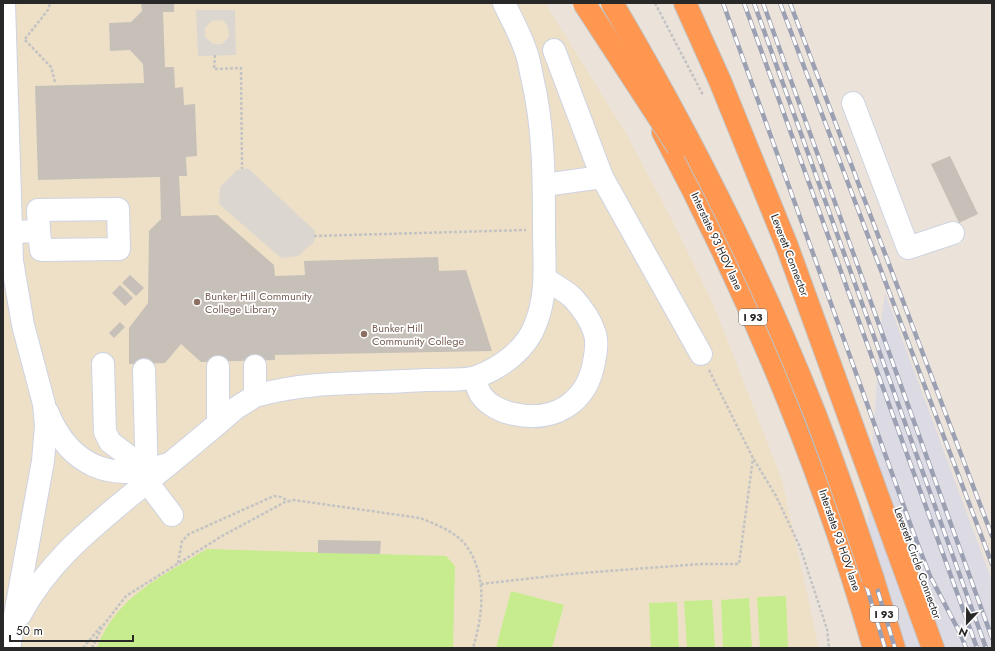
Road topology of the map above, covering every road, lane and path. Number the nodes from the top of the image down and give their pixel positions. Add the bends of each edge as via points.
1 (4, 3) edge
2 (50, 3) edge
3 (504, 3) edge
4 (584, 3) edge
5 (590, 3) edge
6 (606, 3) edge
7 (612, 3) edge
8 (685, 3) edge
9 (701, 3) edge
10 (17, 39) dead end
11 (25, 39) junction
12 (554, 50) dead end
13 (215, 55) dead end
14 (55, 82) dead end
15 (6, 98) edge
16 (853, 103) dead end
17 (242, 169) dead end
18 (602, 177) junction
19 (544, 185) junction
20 (713, 200) junction
21 (544, 229) junction
22 (39, 231) dead end
23 (12, 232) junction
24 (953, 233) dead end
25 (314, 236) dead end
26 (546, 279) junction
27 (701, 354) joint
28 (103, 364) dead end
29 (255, 366) dead end
30 (218, 368) dead end
31 (144, 370) dead end
32 (474, 378) junction
33 (255, 396) junction
34 (44, 404) junction
35 (218, 423) junction
36 (753, 458) junction
37 (147, 476) junction
38 (888, 478) joint
39 (288, 502) junction
40 (885, 512) joint
41 (172, 515) dead end
42 (178, 563) junction
43 (481, 584) junction
44 (108, 618) junction
45 (10, 640) edge
46 (83, 648) edge
47 (92, 648) edge
48 (473, 648) edge
49 (829, 648) edge
50 (874, 648) edge
51 (889, 648) edge
52 (894, 648) edge
53 (933, 648) edge
54 (948, 648) edge

1 - 15 lane
2 - 11 path via 46,14
3 - 19 lane via 526,50 539,105
4 - 20 highway, bridge
5 - 50 highway, Interstate 93 HOV lane / I 93, bridge via 672,148 751,311 817,474
6 - 20 highway, I 93 via 656,89
7 - 52 highway, I 93, bridge via 689,140 768,304 835,467 874,579
8 - 40 highway, Leverett Connector via 766,192
9 - 38 highway, Leverett Connector via 801,242
10 - 11 path
11 - 14 path via 51,67
12 - 18 lane
13 - 17 path via 214,69 241,68
15 - 23 lane
16 - 24 lane via 908,248
18 - 19 lane
18 - 27 lane
19 - 21 lane
20 - 51 highway, I 93 via 763,306 809,415 850,526
21 - 25 path
21 - 26 lane
22 - 23 lane
23 - 34 lane via 12,261 23,325
26 - 32 lane via 536,324 527,340 513,356 493,370
26 - 32 lane via 572,297 595,332 595,358 586,388 579,397 556,412 524,416 508,413 493,406 481,395
27 - 36 path
28 - 37 lane via 105,432 110,442
29 - 33 lane
30 - 35 lane
31 - 37 lane
32 - 33 lane via 342,383 278,390
33 - 35 lane
34 - 37 lane via 62,439 88,464 116,472
34 - 45 lane via 46,426 43,461
35 - 37 lane via 172,462
36 - 43 path via 739,564 700,564 569,574
36 - 49 path via 776,496 800,547 827,629
37 - 41 lane
37 - 45 lane via 60,557 33,592
38 - 54 highway, Leverett Circle Connector
39 - 42 path via 257,516
39 - 42 path via 274,496 189,534 182,541
39 - 43 path via 294,500 405,515 434,524 464,544 475,562
40 - 53 highway, Leverett Circle Connector
42 - 44 path via 126,596
43 - 48 path via 480,616
44 - 46 path
44 - 47 path

